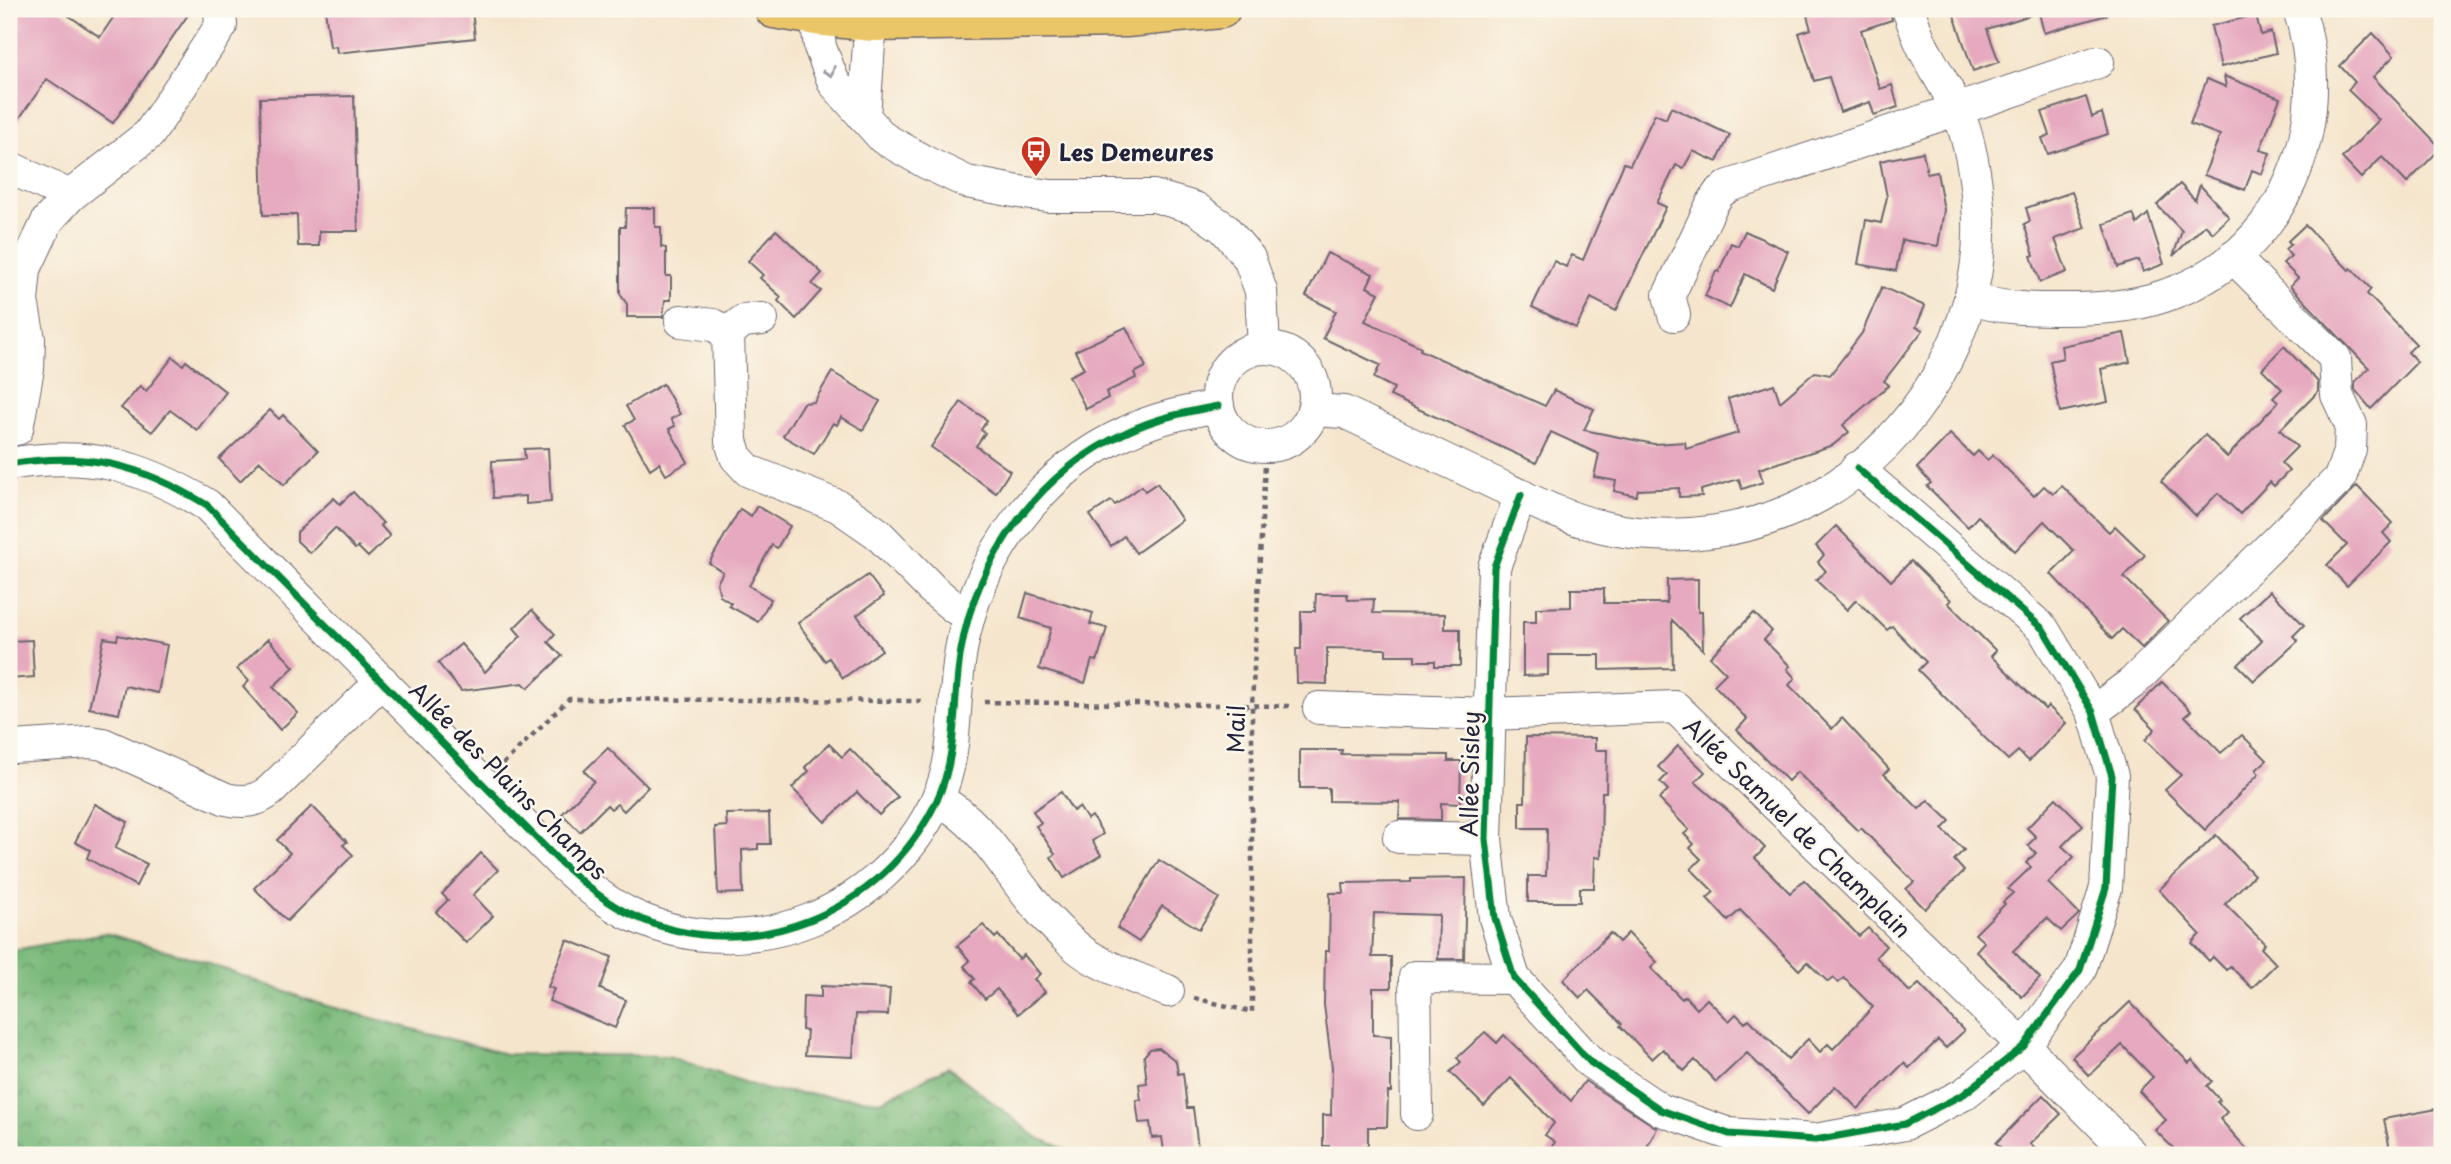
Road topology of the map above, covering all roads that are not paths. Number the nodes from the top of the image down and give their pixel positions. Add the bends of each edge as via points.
1 (220, 9) edge
2 (774, 9) edge
3 (1221, 9) edge
4 (1908, 9) edge
5 (2299, 9) edge
6 (818, 12) edge
7 (869, 15) edge
8 (2098, 62) dead end
9 (1957, 110) junction
10 (864, 117) junction
11 (9, 167) edge
12 (70, 196) junction
13 (2233, 257) junction
14 (1970, 298) junction
15 (1674, 315) dead end
16 (762, 319) dead end
17 (681, 321) dead end
18 (729, 333) junction
19 (1264, 348) junction
20 (1218, 406) junction
21 (1313, 410) junction
22 (17, 429) dead end
23 (9, 464) edge
24 (1857, 468) junction
25 (1521, 495) junction
26 (968, 614) junction
27 (382, 681) junction
28 (1319, 708) road end
29 (2094, 712) junction
30 (1490, 714) junction
31 (13, 747) dead end
32 (937, 800) junction
33 (1399, 837) dead end
34 (1486, 839) junction
35 (1514, 978) junction
36 (1168, 991) road end
37 (2024, 1046) junction
38 (1417, 1114) dead end
39 (2132, 1155) edge

1 - 12 street via 221,26 149,134
2 - 6 main road
3 - 7 main road via 1126,18
4 - 9 street
5 - 13 street via 2310,48 2313,86 2303,150 2283,198
6 - 7 main road
6 -> 10 street via 820,47 834,83
7 - 10 street
8 - 9 street
9 - 14 street via 1969,146 1979,222
9 - 15 street via 1729,186 1712,205 1669,295
10 - 19 street via 883,138 968,182 1050,196 1154,197 1195,208 1224,229 1249,258 1261,291
11 - 12 street
12 - 22 street via 48,220 24,269 28,369
13 - 14 street via 2167,296 2130,306 2048,309 1986,304
13 - 29 street via 2335,358 2337,395 2351,425 2350,449 2340,478 2132,683
14 - 24 street via 1939,375 1888,441
16 - 18 street via 743,321
17 - 18 street via 713,325
18 - 26 street via 731,441 736,457 749,471 838,506 877,533 940,596
19 - 20 street via 1250,351 1228,366 1217,392
19 - 21 street via 1286,353 1305,366 1315,395
20 - 21 street via 1234,435 1266,446 1301,432
20 - 26 street, Allée des Plains Champs via 1171,415 1126,432 1084,456 1048,486 1016,522 990,563
21 - 25 street via 1344,412
23 - 27 street, Allée des Plains Champs via 67,458 112,463 179,488 207,505
24 - 25 street via 1821,495 1781,514 1693,534 1604,528 1561,515
24 - 29 street, Allée Sisley via 2043,629
25 - 30 street, Allée Sisley via 1494,567
26 - 32 street, Allée des Plains Champs via 954,735
27 - 31 street via 271,790 246,802 226,799 103,744
27 - 32 street, Allée des Plains Champs via 596,894 635,916 677,931 722,936 777,930 810,921 850,901 886,873 915,839
28 - 30 street, Allée Samuel de Champlain
29 - 37 street, Allée Sisley via 2112,776 2106,888 2080,970
30 - 34 street, Allée Sisley
30 - 37 street, Allée Samuel de Champlain via 1675,707
32 - 36 street via 951,806 985,837 1017,883 1065,936 1092,958
33 - 34 street
34 - 35 street, Allée Sisley via 1495,918
35 - 37 street, Allée Sisley via 1590,1062 1661,1110 1729,1134 1815,1140 1905,1124 1964,1094
35 - 38 street via 1415,977
37 - 39 street, Allée Samuel de Champlain

